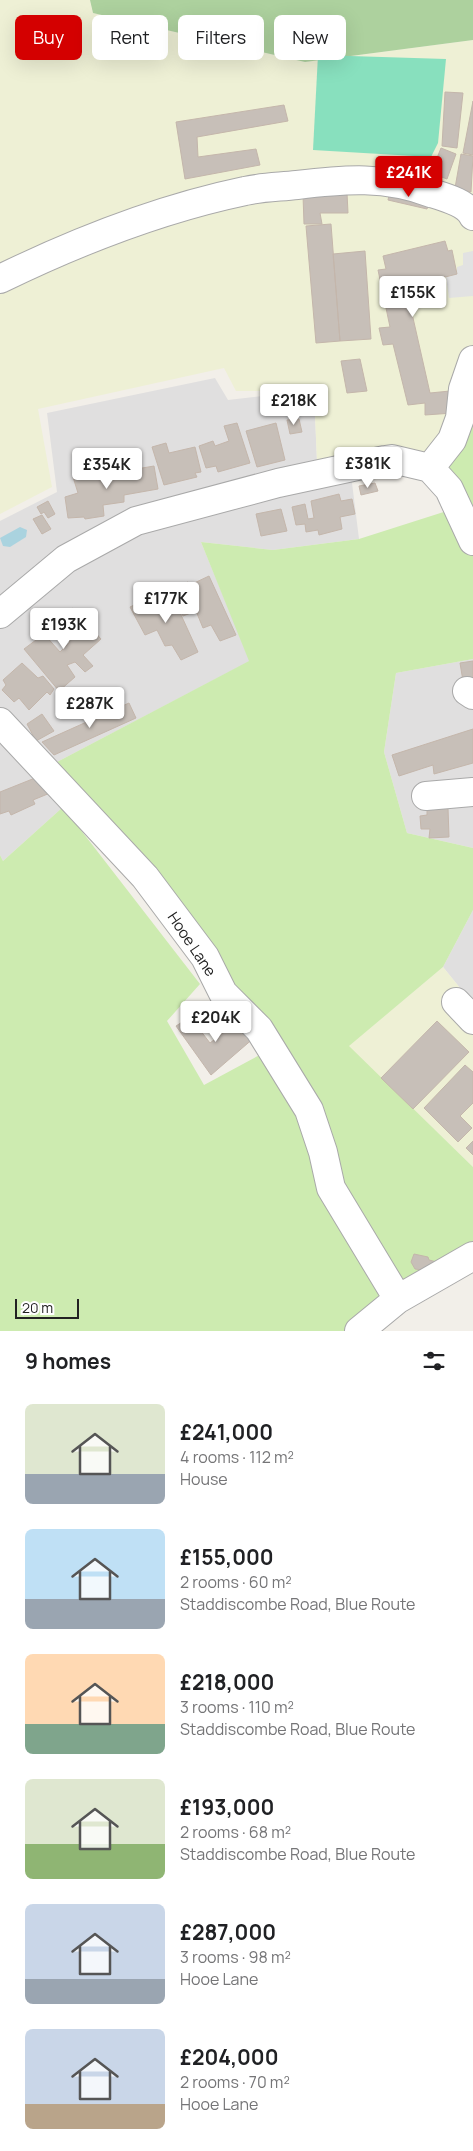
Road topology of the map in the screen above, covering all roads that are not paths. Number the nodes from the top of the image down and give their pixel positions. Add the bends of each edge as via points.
1 (473, 216) edge
2 (0, 279) edge
3 (473, 360) edge
4 (430, 468) junction
5 (473, 541) edge
6 (0, 614) edge
7 (0, 722) edge
8 (473, 792) edge
9 (426, 796) dead end
10 (473, 1256) edge
11 (398, 1299) junction
12 (359, 1331) edge

1 - 2 street via 454,201 406,184 368,179 246,190 150,216 54,252
3 - 4 street via 462,389 460,418 452,440
4 - 5 street via 449,489
4 - 6 street via 385,460 278,483 136,520 66,559
7 - 11 street, Hooe Lane via 145,877 204,957 223,993 259,1029 309,1110 331,1188
8 - 9 street
10 - 11 street
11 - 12 street

